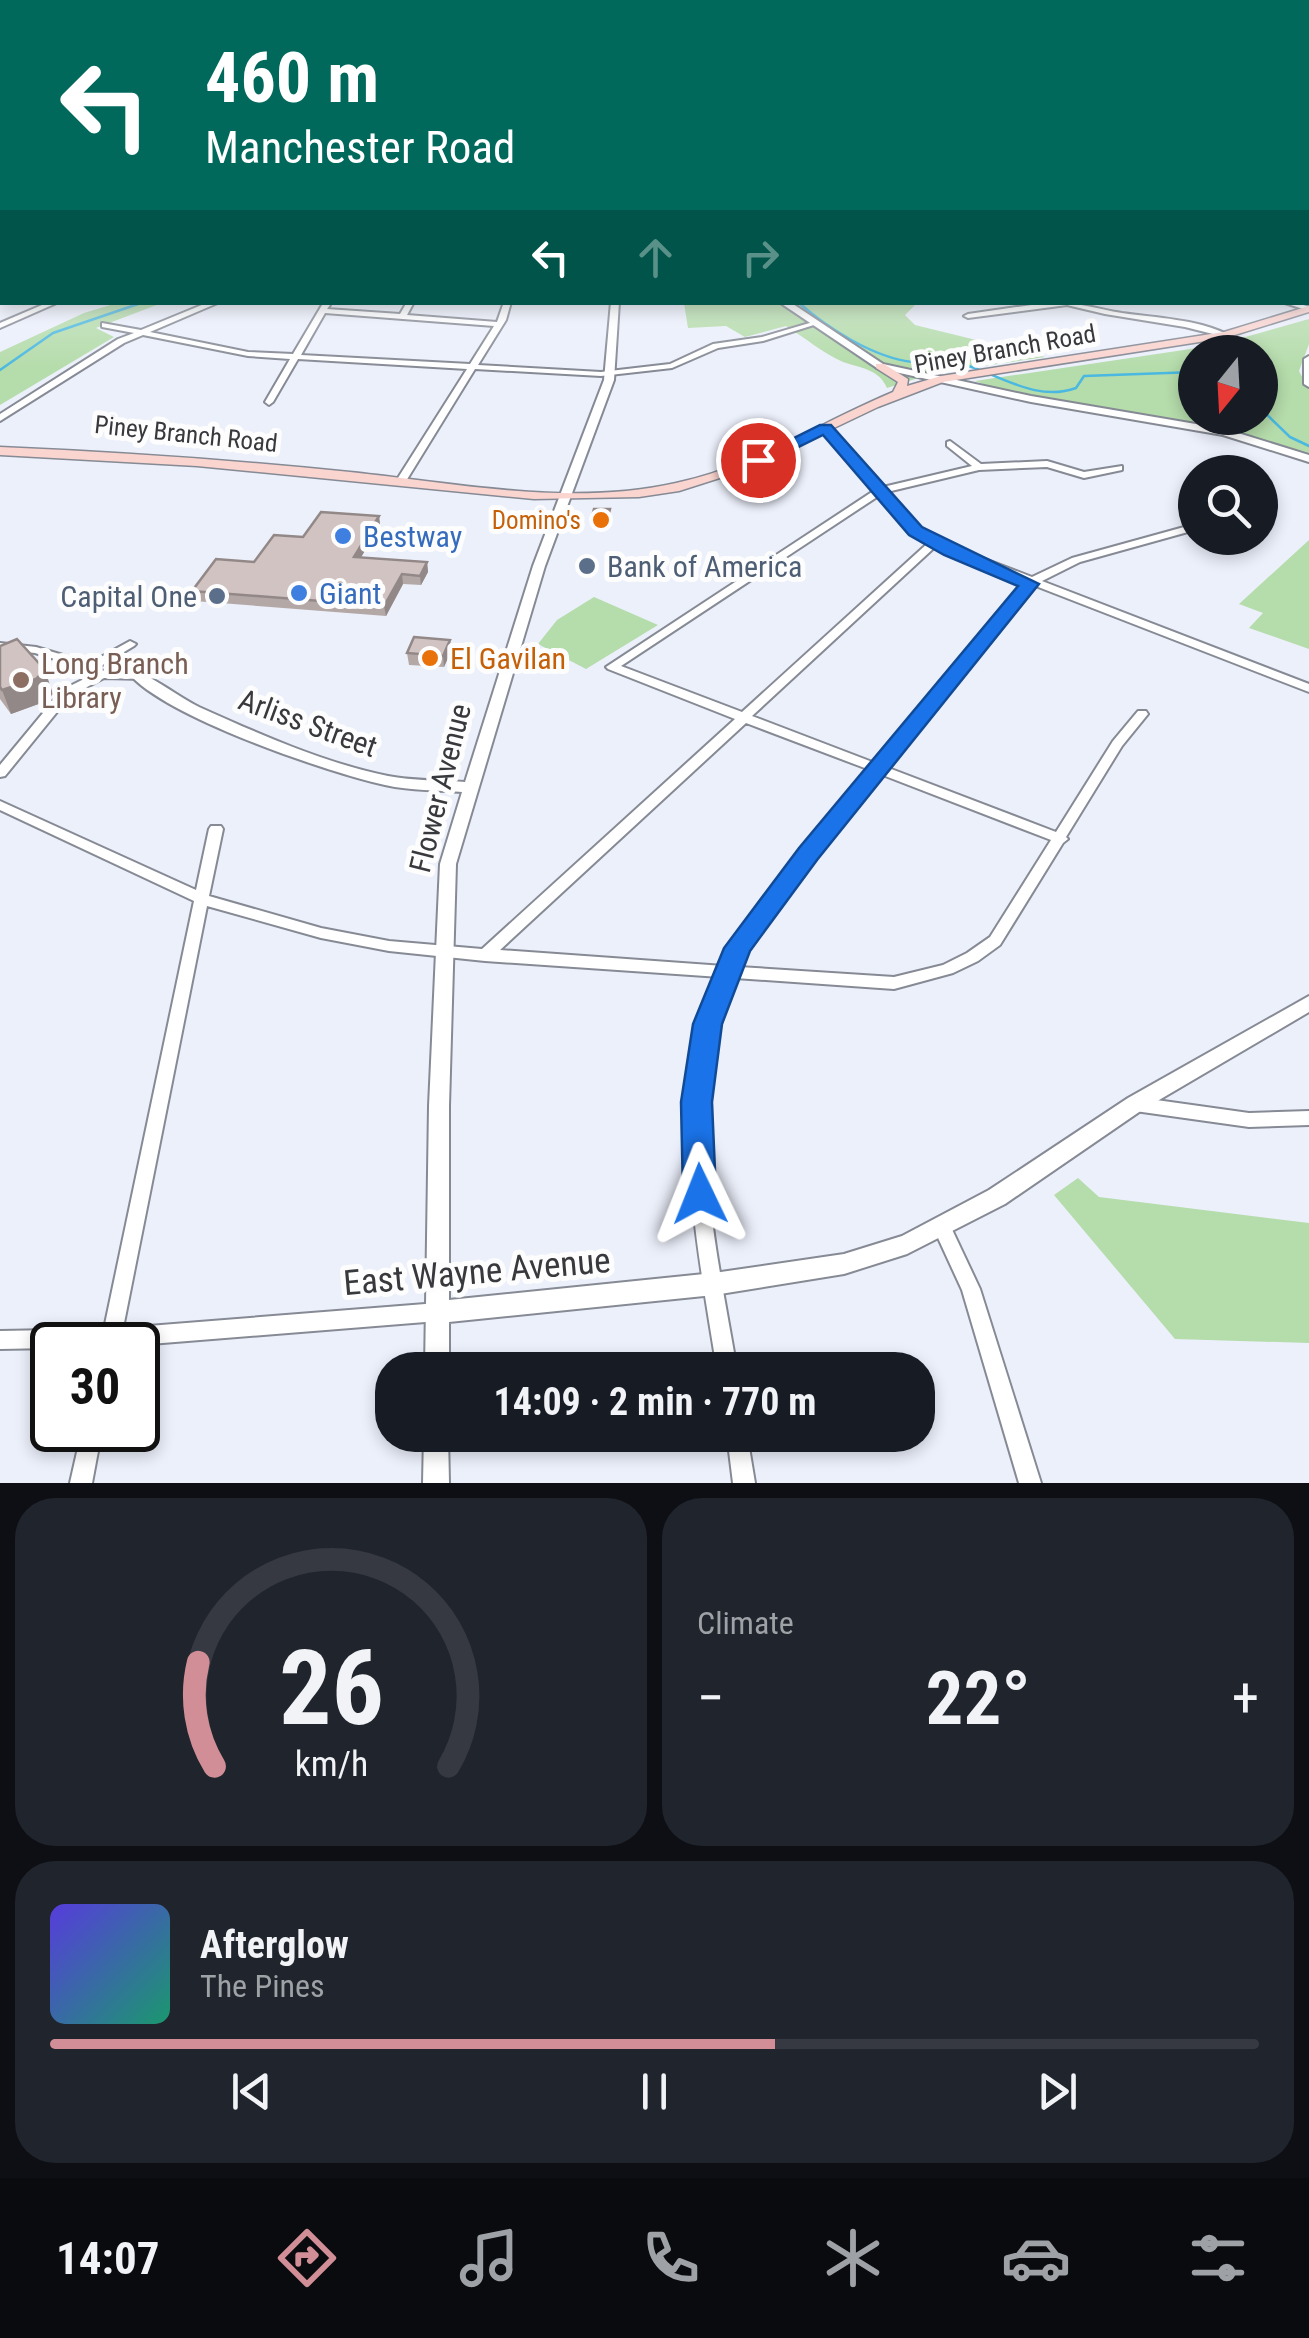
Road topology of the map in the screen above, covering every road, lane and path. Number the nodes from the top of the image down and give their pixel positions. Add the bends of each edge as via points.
1 (30, 305) edge
2 (49, 305) edge
3 (209, 305) edge
4 (409, 305) edge
5 (507, 305) edge
6 (615, 305) edge
7 (787, 305) edge
8 (1050, 305) edge
9 (1073, 305) edge
10 (326, 307) edge
11 (42, 308) junction
12 (1309, 309) edge
13 (968, 316) dead end
14 (402, 317) junction
15 (499, 324) junction
16 (813, 324) junction
17 (104, 325) dead end
18 (0, 326) edge
19 (138, 333) junction
20 (1225, 335) joint
21 (1178, 342) edge
22 (296, 356) junction
23 (1309, 359) edge
24 (880, 366) junction
25 (471, 368) junction
26 (611, 372) junction
27 (941, 379) junction
28 (1309, 384) edge
29 (899, 392) junction
30 (269, 402) dead end
31 (0, 418) edge
32 (826, 428) junction
33 (0, 442) edge
34 (950, 444) dead end
35 (0, 450) edge
36 (1309, 459) edge
37 (245, 465) junction
38 (979, 467) junction
39 (1119, 468) dead end
40 (401, 481) junction
41 (880, 490) junction
42 (567, 497) junction
43 (1178, 531) edge
44 (934, 544) junction
45 (1030, 584) junction
46 (130, 644) dead end
47 (0, 646) edge
48 (95, 672) junction
49 (139, 677) joint
50 (1309, 688) edge
51 (1142, 714) dead end
52 (740, 718) junction
53 (875, 770) junction
54 (0, 772) edge
55 (468, 787) junction
56 (0, 805) edge
57 (216, 830) dead end
58 (1061, 839) junction
59 (202, 899) junction
60 (445, 952) junction
61 (485, 955) junction
62 (725, 974) junction
63 (1309, 1003) edge
64 (1134, 1104) junction
65 (1309, 1118) edge
66 (942, 1227) junction
67 (714, 1284) junction
68 (438, 1312) junction
69 (115, 1322) edge
70 (160, 1338) edge
71 (0, 1340) edge
72 (30, 1341) edge
73 (437, 1352) edge
74 (724, 1352) edge
75 (88, 1452) edge
76 (436, 1452) edge
77 (739, 1452) edge
78 (82, 1483) edge
79 (436, 1483) edge
80 (744, 1483) edge
81 (1030, 1483) edge

1 - 11 street
2 - 11 street
3 - 19 street
4 - 14 street
5 - 15 street
6 - 26 street, Flower Avenue
7 - 16 street
8 - 13 street
9 - 20 street via 1182,321
10 - 14 street
10 - 22 street
11 - 18 street
12 - 20 main road, Piney Branch Road
14 - 15 street
15 - 25 street
16 - 24 street
16 - 26 street via 716,346 672,366
17 - 19 street
19 - 22 street via 220,351
19 - 31 street
21 - 27 main road, Piney Branch Road
22 - 25 street
22 - 30 street
23 - 28 street
24 - 27 street
24 - 29 main road via 904,381
25 - 26 street
25 - 40 street
26 - 42 street, Flower Avenue
27 - 29 main road, Piney Branch Road
27 - 36 street via 1225,432
29 - 32 main road, Piney Branch Road
32 - 41 street
32 - 42 main road, Piney Branch Road via 704,481
33 - 37 main road, Piney Branch Road
34 - 38 street
35 - 37 main road, Piney Branch Road
37 - 40 main road, Piney Branch Road
38 - 39 street via 1048,464 1081,474
38 - 41 street
40 - 42 main road, Piney Branch Road
41 - 44 street
41 - 52 street via 612,667
42 - 55 street, Flower Avenue
43 - 45 street via 1076,560
44 - 45 street
44 - 52 street
45 - 50 street
45 - 53 street
46 - 48 street
47 - 48 street via 36,650
48 - 49 street
48 - 54 street via 66,693
49 - 55 street, Arliss Street via 170,700 356,773
51 - 58 street
52 - 53 street
52 - 61 street
53 - 58 street
53 - 62 street via 763,910
55 - 60 street, Flower Avenue via 448,864
56 - 59 street
57 - 59 street
58 - 62 street via 995,941 959,964 894,983
59 - 60 street via 321,933
59 - 69 street
60 - 61 street
60 - 68 street, Flower Avenue
61 - 62 street
62 - 67 street via 707,1024 696,1102 700,1194
63 - 64 street, East Wayne Avenue
64 - 65 street via 1248,1120
64 - 66 street, East Wayne Avenue
66 - 67 street, East Wayne Avenue via 844,1264
66 - 81 street via 972,1289
67 - 68 street, East Wayne Avenue
67 - 74 street
68 - 70 street, East Wayne Avenue
68 - 73 street, Flower Avenue
71 - 72 street, East Wayne Avenue
75 - 78 street
76 - 79 street
77 - 80 street

